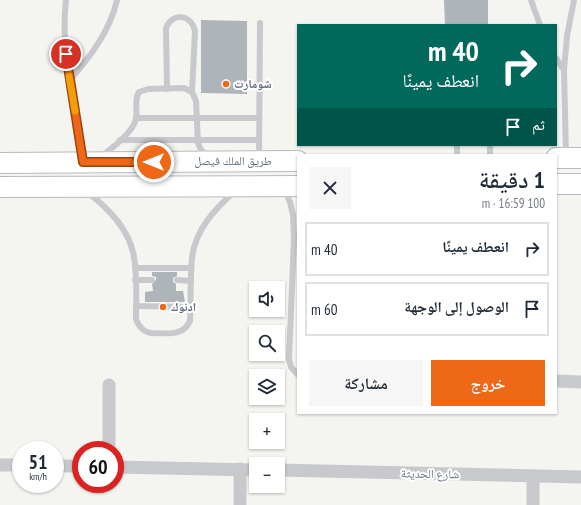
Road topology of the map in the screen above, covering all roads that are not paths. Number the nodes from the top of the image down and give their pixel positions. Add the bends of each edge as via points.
1 (66, 0) edge
2 (117, 0) edge
3 (531, 0) edge
4 (574, 0) edge
5 (260, 23) dead end
6 (540, 24) edge
7 (557, 60) edge
8 (564, 70) junction
9 (70, 80) junction
10 (166, 88) junction
11 (192, 92) junction
12 (136, 118) junction
13 (197, 118) junction
14 (259, 118) junction
15 (120, 140) junction
16 (197, 140) junction
17 (259, 140) junction
18 (568, 158) edge
19 (297, 160) edge
20 (213, 161) junction
21 (259, 161) junction
22 (89, 162) junction
23 (0, 163) edge
24 (557, 184) edge
25 (581, 184) edge
26 (240, 186) junction
27 (290, 186) edge
28 (0, 187) edge
29 (80, 187) junction
30 (296, 214) edge
31 (296, 239) edge
32 (135, 268) junction
33 (192, 268) junction
34 (135, 280) junction
35 (152, 280) dead end
36 (177, 280) dead end
37 (191, 281) junction
38 (136, 306) junction
39 (190, 308) junction
40 (297, 374) edge
41 (557, 381) edge
42 (581, 382) edge
43 (109, 385) dead end
44 (109, 441) edge
45 (0, 465) edge
46 (12, 465) edge
47 (124, 467) edge
48 (240, 470) junction
49 (249, 470) edge
50 (285, 470) edge
51 (533, 476) junction
52 (581, 477) edge
53 (240, 505) edge
54 (533, 505) edge

1 - 9 lane via 64,40
2 - 9 lane via 104,33 88,59
3 - 6 lane
4 - 8 lane
5 - 14 lane
7 - 8 lane
8 - 18 lane
9 - 22 lane
10 - 11 lane via 184,88
10 - 11 lane via 166,28 174,18 184,18 191,23 194,31
10 - 12 lane via 145,89 139,92
11 - 13 lane via 196,98
12 - 13 lane
12 - 15 lane via 130,131
13 - 14 lane
13 - 16 lane
14 - 17 lane
15 - 16 lane
15 - 22 lane
16 - 17 lane
16 - 20 lane via 201,150
17 - 21 lane
19 - 21 main road, طريق الملك فيصل
20 - 21 main road, طريق الملك فيصل
20 - 22 main road, طريق الملك فيصل
22 - 23 main road, طريق الملك فيصل
24 - 25 main road
26 - 27 main road, طريق الملك فيصل
26 - 29 main road, طريق الملك فيصل
26 - 33 lane via 208,220 196,243
27 - 30 lane via 290,202
28 - 29 main road, طريق الملك فيصل
29 - 32 lane via 105,207 126,232
30 - 31 lane
31 - 40 lane via 289,359 291,367
32 - 33 lane
32 - 34 lane
33 - 37 lane
34 - 35 lane
34 - 38 lane
36 - 37 lane
37 - 39 lane
38 - 39 lane
38 - 39 lane via 138,324 143,330 151,333 183,331 190,321
41 - 42 street
43 - 44 street
45 - 46 street
47 - 48 street
48 - 49 street
48 - 53 street
50 - 51 street, شارع الحديثة
51 - 52 street, شارع الحديثة
51 - 54 street

